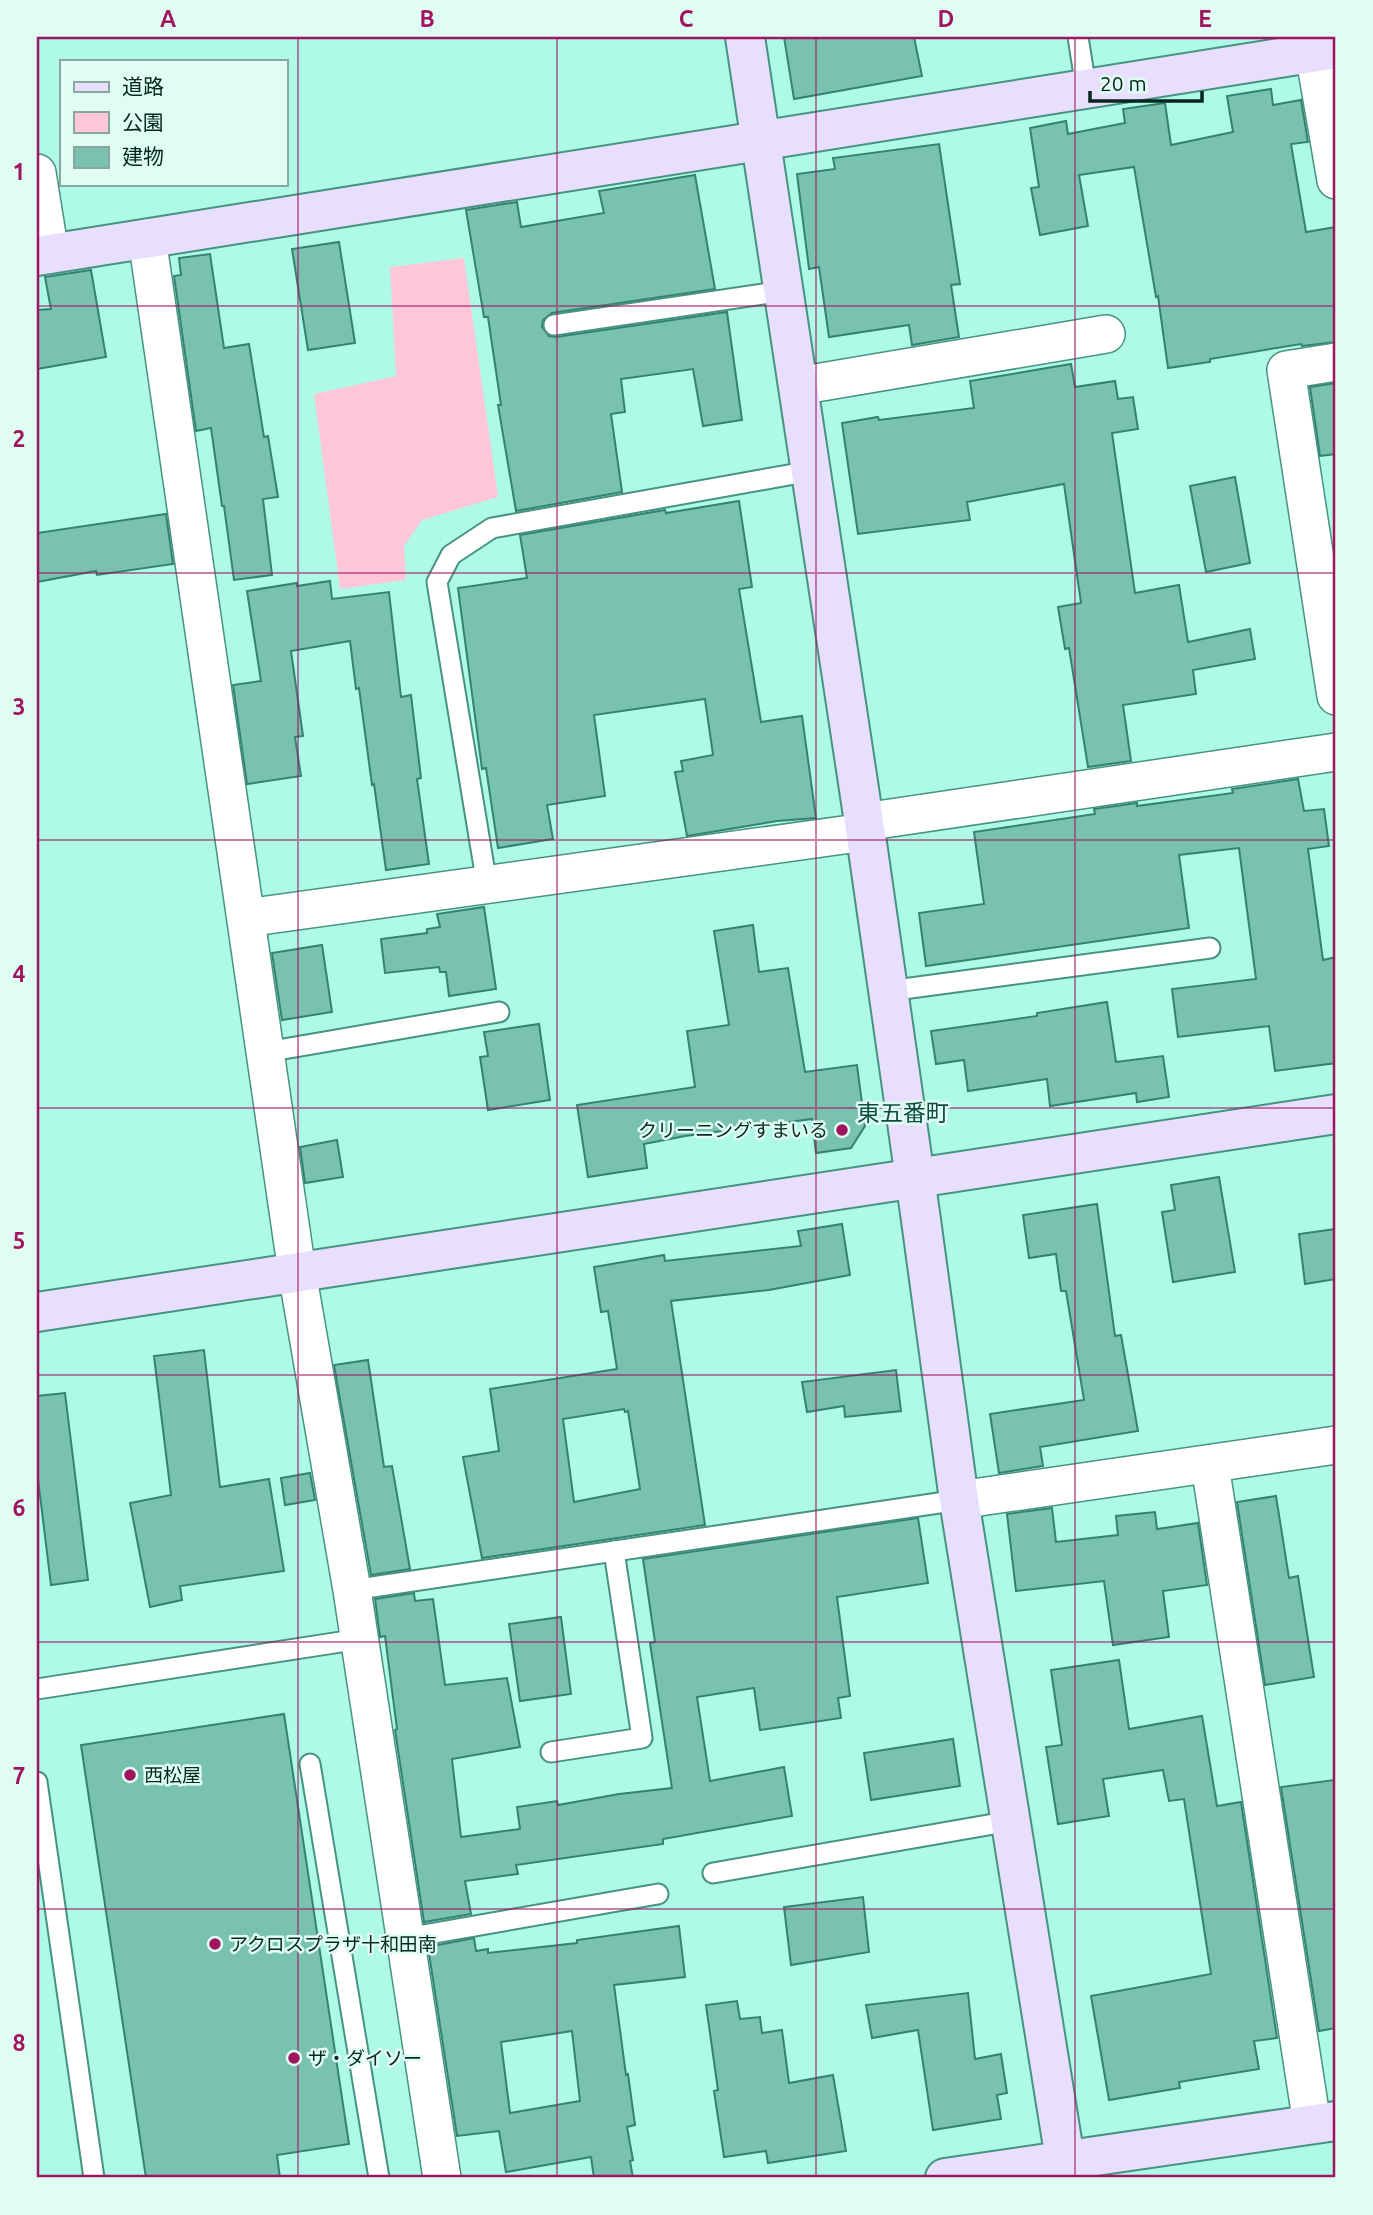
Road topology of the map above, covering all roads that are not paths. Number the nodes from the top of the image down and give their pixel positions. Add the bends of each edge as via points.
1 (745, 37) edge
2 (1078, 37) edge
3 (1323, 47) edge
4 (1086, 88) junction
5 (760, 140) junction
6 (37, 173) edge
7 (1336, 180) edge
8 (147, 239) junction
9 (43, 255) edge
10 (783, 291) junction
11 (554, 325) dead end
12 (1106, 334) dead end
13 (1336, 362) edge
14 (798, 386) junction
15 (811, 471) junction
16 (1336, 696) edge
17 (1336, 752) edge
18 (864, 827) junction
19 (487, 885) junction
20 (246, 918) junction
21 (1210, 948) dead end
22 (888, 991) junction
23 (499, 1013) dead end
24 (266, 1052) junction
25 (1336, 1114) edge
26 (916, 1178) junction
27 (298, 1272) junction
28 (37, 1312) edge
29 (1336, 1445) edge
30 (1210, 1465) junction
31 (959, 1500) junction
32 (614, 1551) junction
33 (352, 1590) junction
34 (360, 1639) junction
35 (37, 1689) edge
36 (551, 1752) dead end
37 (310, 1764) dead end
38 (37, 1782) edge
39 (1011, 1822) junction
40 (713, 1873) dead end
41 (659, 1894) dead end
42 (406, 1938) junction
43 (1324, 2122) edge
44 (1067, 2169) edge
45 (94, 2178) edge
46 (379, 2178) edge
47 (442, 2178) edge
48 (945, 2178) edge

1 - 5 street
2 - 4 lane
3 - 4 street
3 - 7 street
4 - 5 street
5 - 8 street
5 - 10 street
6 - 9 street
8 - 9 street
8 - 20 street
10 - 11 lane
10 - 14 street
12 - 14 street
13 - 16 street via 1286,370
14 - 15 street
15 - 18 street
15 - 19 lane via 492,528 451,555 437,582
17 - 18 street
18 - 19 street
18 - 22 street
19 - 20 street
20 - 24 street
21 - 22 lane
22 - 26 street
23 - 24 lane
24 - 27 street
25 - 26 street
26 - 27 street
26 - 31 street
27 - 28 street
27 - 33 street
29 - 30 street
30 - 31 street
30 - 43 street
31 - 32 lane
31 - 39 street
32 - 33 lane
32 - 36 lane via 642,1738
33 - 34 street
34 - 35 lane
34 - 42 street
37 - 46 lane
38 - 45 lane
39 - 40 lane
39 - 44 street
41 - 42 lane
42 - 47 street
43 - 44 street
44 - 48 street

